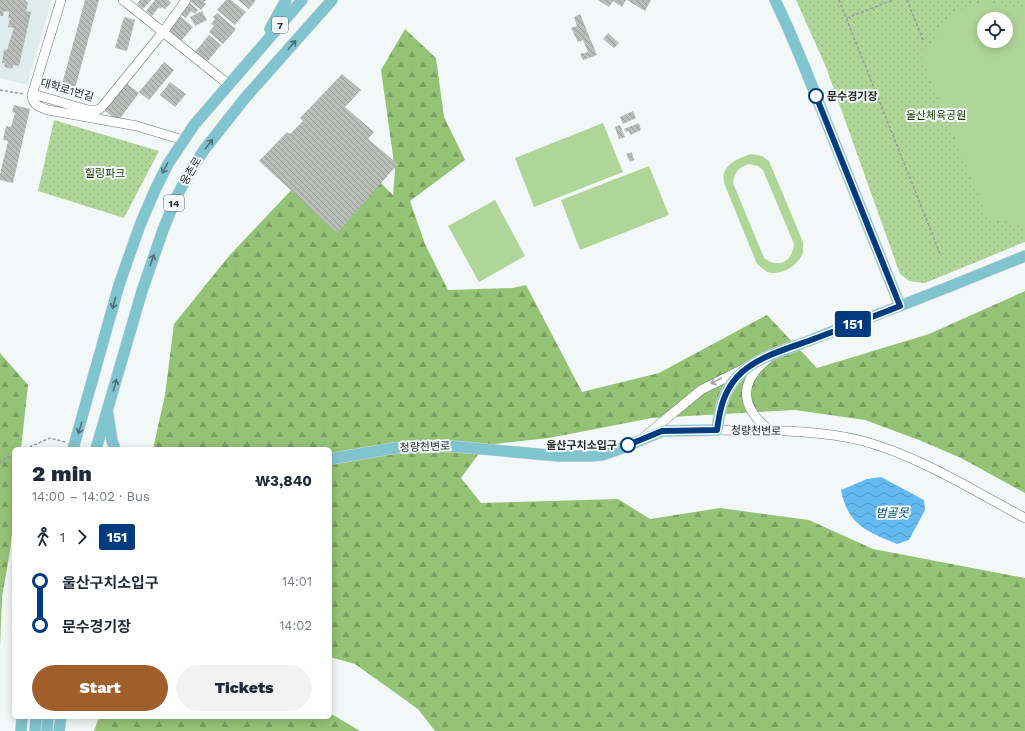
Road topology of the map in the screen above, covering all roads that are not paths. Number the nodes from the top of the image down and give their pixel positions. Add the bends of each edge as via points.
1 (61, 0) edge
2 (123, 0) edge
3 (186, 0) edge
4 (286, 0) edge
5 (302, 0) edge
6 (332, 0) edge
7 (775, 0) edge
8 (163, 32) junction
9 (258, 50) junction
10 (228, 84) junction
11 (32, 94) junction
12 (183, 140) junction
13 (1025, 256) edge
14 (900, 306) junction
15 (781, 351) junction
16 (752, 365) junction
17 (108, 408) junction
18 (717, 430) junction
19 (771, 431) junction
20 (640, 440) junction
21 (74, 446) edge
22 (97, 447) edge
23 (114, 447) edge
24 (332, 459) edge
25 (1025, 518) edge
26 (22, 719) edge
27 (36, 719) edge
28 (48, 719) edge
29 (60, 719) edge
30 (21, 731) edge
31 (35, 731) edge
32 (46, 731) edge
33 (60, 731) edge

1 - 11 street, 대학로1번길
2 - 8 street
3 - 8 street, 대학로1번길
4 - 9 main road
5 - 9 main road, 웅촌로 / 7
17 -> 6 main road, 웅촌로 / 14 via 142,291 163,230 189,173 245,98
7 - 14 main road via 802,60
8 - 10 street
8 - 11 street, 대학로1번길 via 98,110 88,110
9 - 10 main road, 웅촌로 / 14
10 - 12 main road, 웅촌로 / 14
11 - 12 street via 38,107 137,126
12 -> 21 main road, 웅촌로 / 14 via 161,177 140,225 119,285
13 - 14 main road
14 - 15 main road
15 - 16 main road
15 - 19 street via 761,364 748,386 749,407 760,423
16 - 18 main road via 739,375 724,396
16 -> 20 street via 701,390
17 - 22 main road, 웅촌로 / 14
17 - 23 main road
18 - 19 street, 청량천변로
18 - 20 main road, 청량천변로 via 662,431
19 - 25 street, 청량천변로 via 832,436 862,441 890,450 916,460
20 - 24 main road, 청량천변로 via 602,455 590,456 559,456 449,446 395,448
26 - 30 main road
27 - 31 main road
28 - 32 main road
29 - 33 main road

